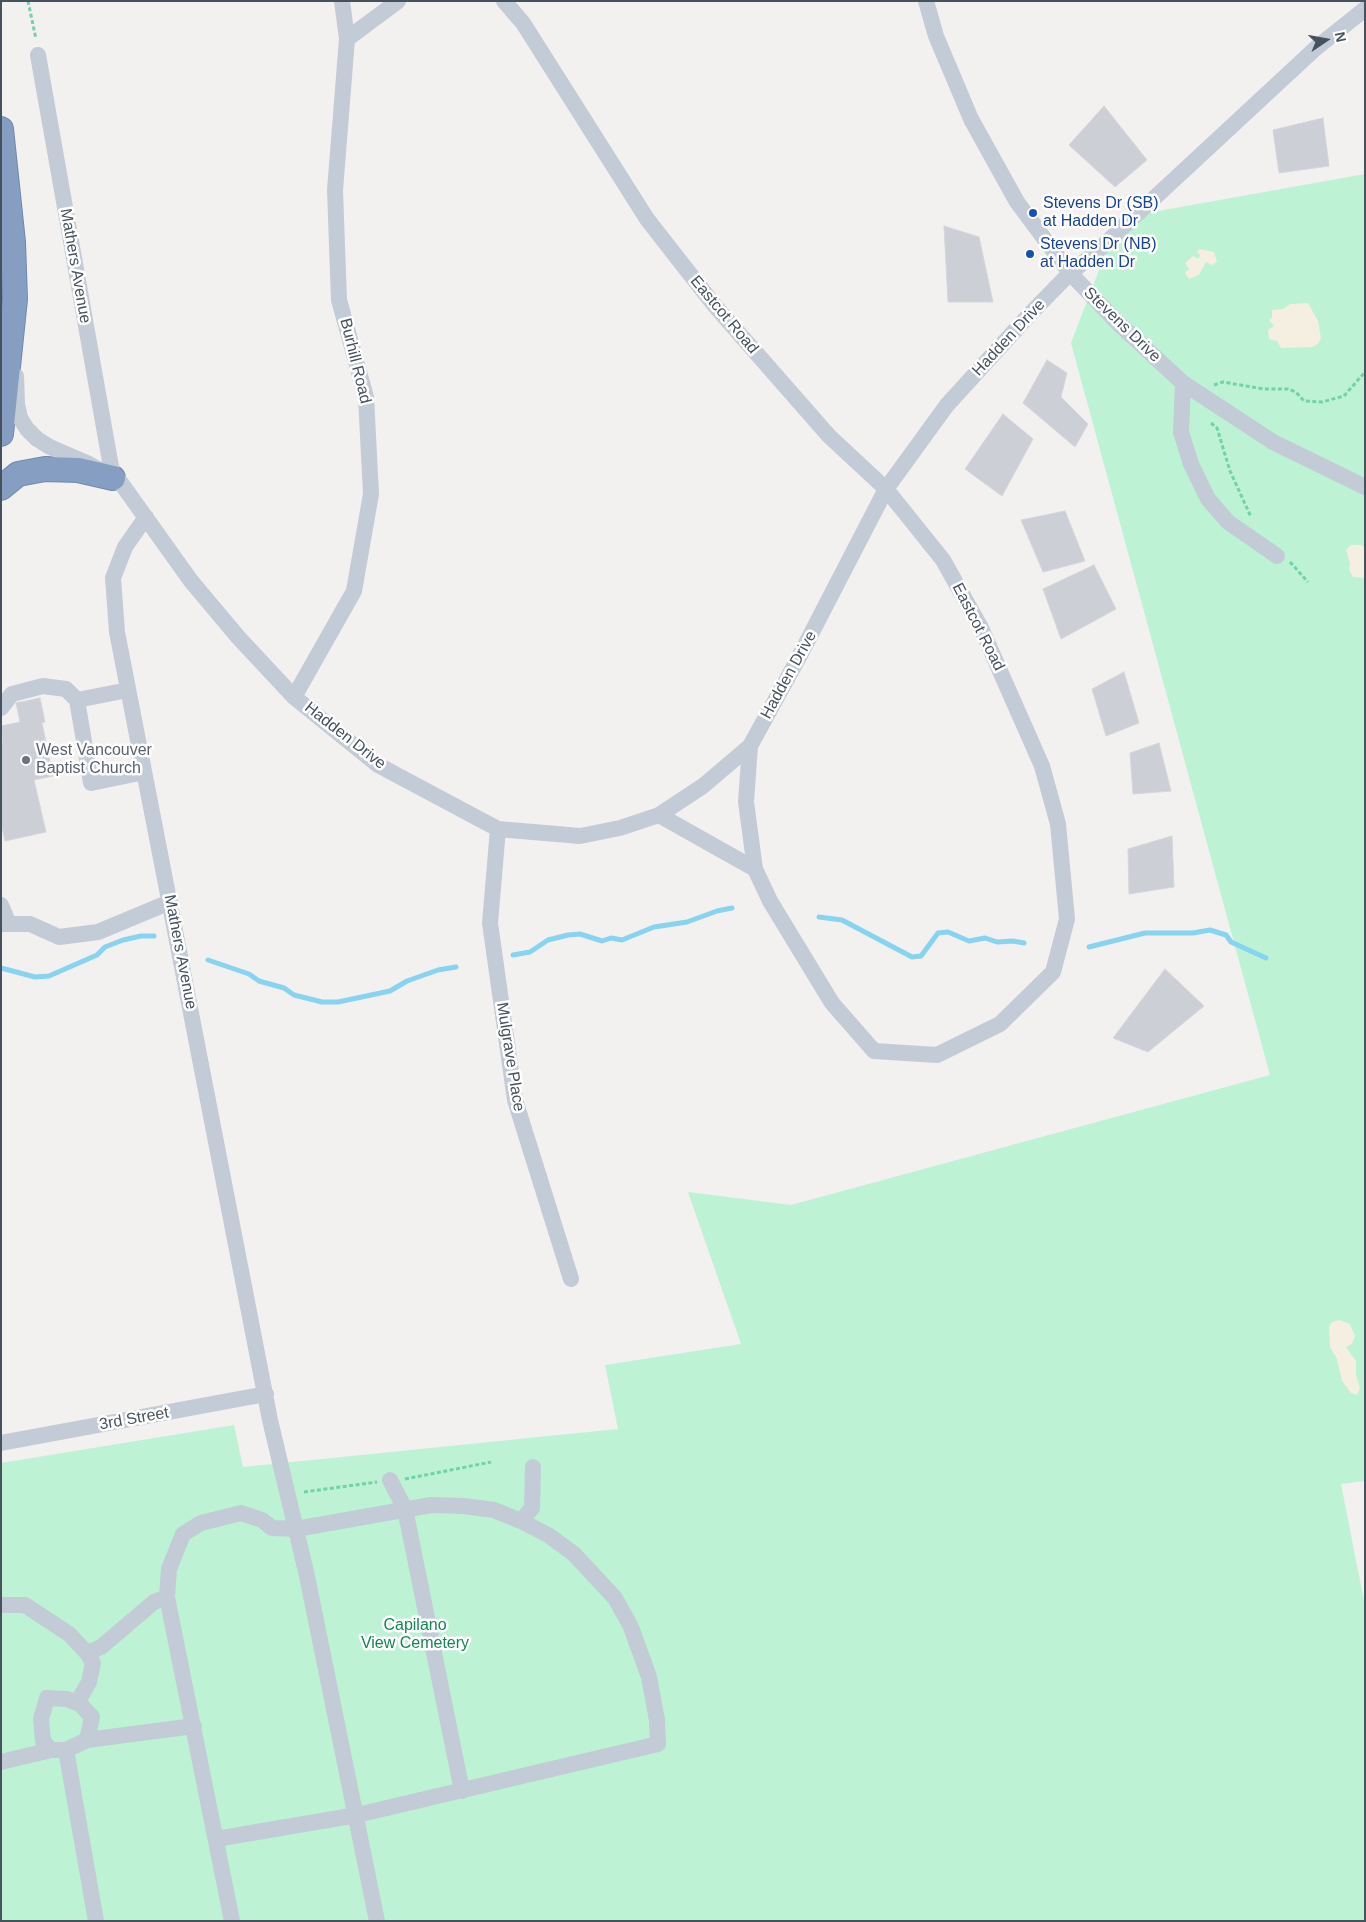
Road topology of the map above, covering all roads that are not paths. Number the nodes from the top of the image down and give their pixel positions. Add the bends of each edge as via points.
1 (342, 1) edge
2 (398, 1) edge
3 (504, 1) edge
4 (926, 1) edge
5 (1365, 9) edge
6 (347, 39) junction
7 (38, 55) road end
8 (1, 129) edge
9 (1070, 273) junction
10 (15, 299) junction
11 (1183, 383) junction
12 (1, 434) edge
13 (113, 478) junction
14 (1365, 487) edge
15 (1, 488) edge
16 (886, 489) junction
17 (146, 517) junction
18 (1283, 558) road end
19 (128, 690) junction
20 (294, 696) junction
21 (77, 700) junction
22 (1, 708) edge
23 (750, 746) junction
24 (144, 772) junction
25 (659, 815) junction
26 (498, 829) junction
27 (755, 869) junction
28 (170, 902) junction
29 (1, 905) edge
30 (5, 924) edge
31 (571, 1279) dead end
32 (266, 1394) junction
33 (1, 1443) edge
34 (533, 1467) dead end
35 (390, 1480) road end
36 (405, 1509) junction
37 (522, 1521) junction
38 (296, 1528) junction
39 (167, 1597) junction
40 (1, 1605) edge
41 (87, 1653) junction
42 (77, 1703) junction
43 (194, 1726) junction
44 (87, 1740) junction
45 (58, 1750) junction
46 (1, 1762) edge
47 (462, 1791) junction
48 (357, 1816) junction
49 (216, 1839) junction
50 (96, 1921) edge
51 (232, 1921) edge
52 (377, 1921) edge

1 - 6 street, Burhill Road
2 - 6 street
3 - 16 street, Eastcot Road via 528,30 647,219 715,306 829,436
4 - 9 street, Stevens Drive via 936,36 970,119 1017,202
5 - 9 street, Hadden Drive via 1316,48
6 - 20 street, Burhill Road via 335,190 339,300 366,398 371,494 354,591
7 - 13 street, Mathers Avenue
8 - 10 highway
9 - 11 street, Stevens Drive
9 - 16 street, Hadden Drive via 948,405
10 - 12 highway
10 - 13 street, Hadden Drive via 20,418 36,439
11 - 14 street, Stevens Drive via 1273,442
11 - 18 street via 1181,432 1191,464 1208,499 1228,522
13 - 15 highway via 78,470 45,469 18,474
13 - 17 street, Hadden Drive via 129,493
16 - 23 street, Hadden Drive
16 - 27 street, Eastcot Road via 943,560 981,628 1042,766 1058,824 1067,919 1052,972 1000,1024 937,1055 874,1051 832,1003 770,902
17 - 19 street, Mathers Avenue via 124,547 113,578 117,632
17 - 20 street, Hadden Drive via 191,581
19 - 21 street
19 - 24 street, Mathers Avenue
20 - 26 street, Hadden Drive via 378,765
21 - 22 street via 66,689 44,686 12,694
21 - 24 street via 91,783
23 - 25 street, Hadden Drive via 703,786
23 - 27 street, Eastcot Road via 746,802
24 - 28 street, Mathers Avenue
25 - 26 street, Hadden Drive via 620,828 580,836
25 - 27 street
26 - 31 street, Mulgrave Place via 490,923 515,1100
28 - 30 street via 98,932 59,937 30,924
28 - 32 street, Mathers Avenue
29 - 30 street
32 - 33 street, 3rd Street
32 - 38 street, Mathers Avenue
34 - 37 street via 532,1508
35 - 36 street
36 - 37 street via 432,1505 464,1506 494,1510
36 - 38 street
36 - 47 street
37 - 47 street via 574,1554 615,1598 631,1627 649,1677 658,1744
38 - 39 street via 272,1528 262,1520 241,1513 201,1523 183,1534 168,1569
38 - 48 street, Mathers Avenue
39 - 41 street via 154,1602 102,1647
39 - 43 street
40 - 41 street via 25,1605 70,1634
41 - 42 street via 93,1663 89,1682
42 - 44 street via 92,1717
42 - 45 street via 47,1698 40,1719 43,1742
43 - 44 street
43 - 49 street
44 - 45 street
45 - 46 street
45 - 50 street
47 - 48 street
48 - 49 street
48 - 52 street, Mathers Avenue
49 - 51 street

